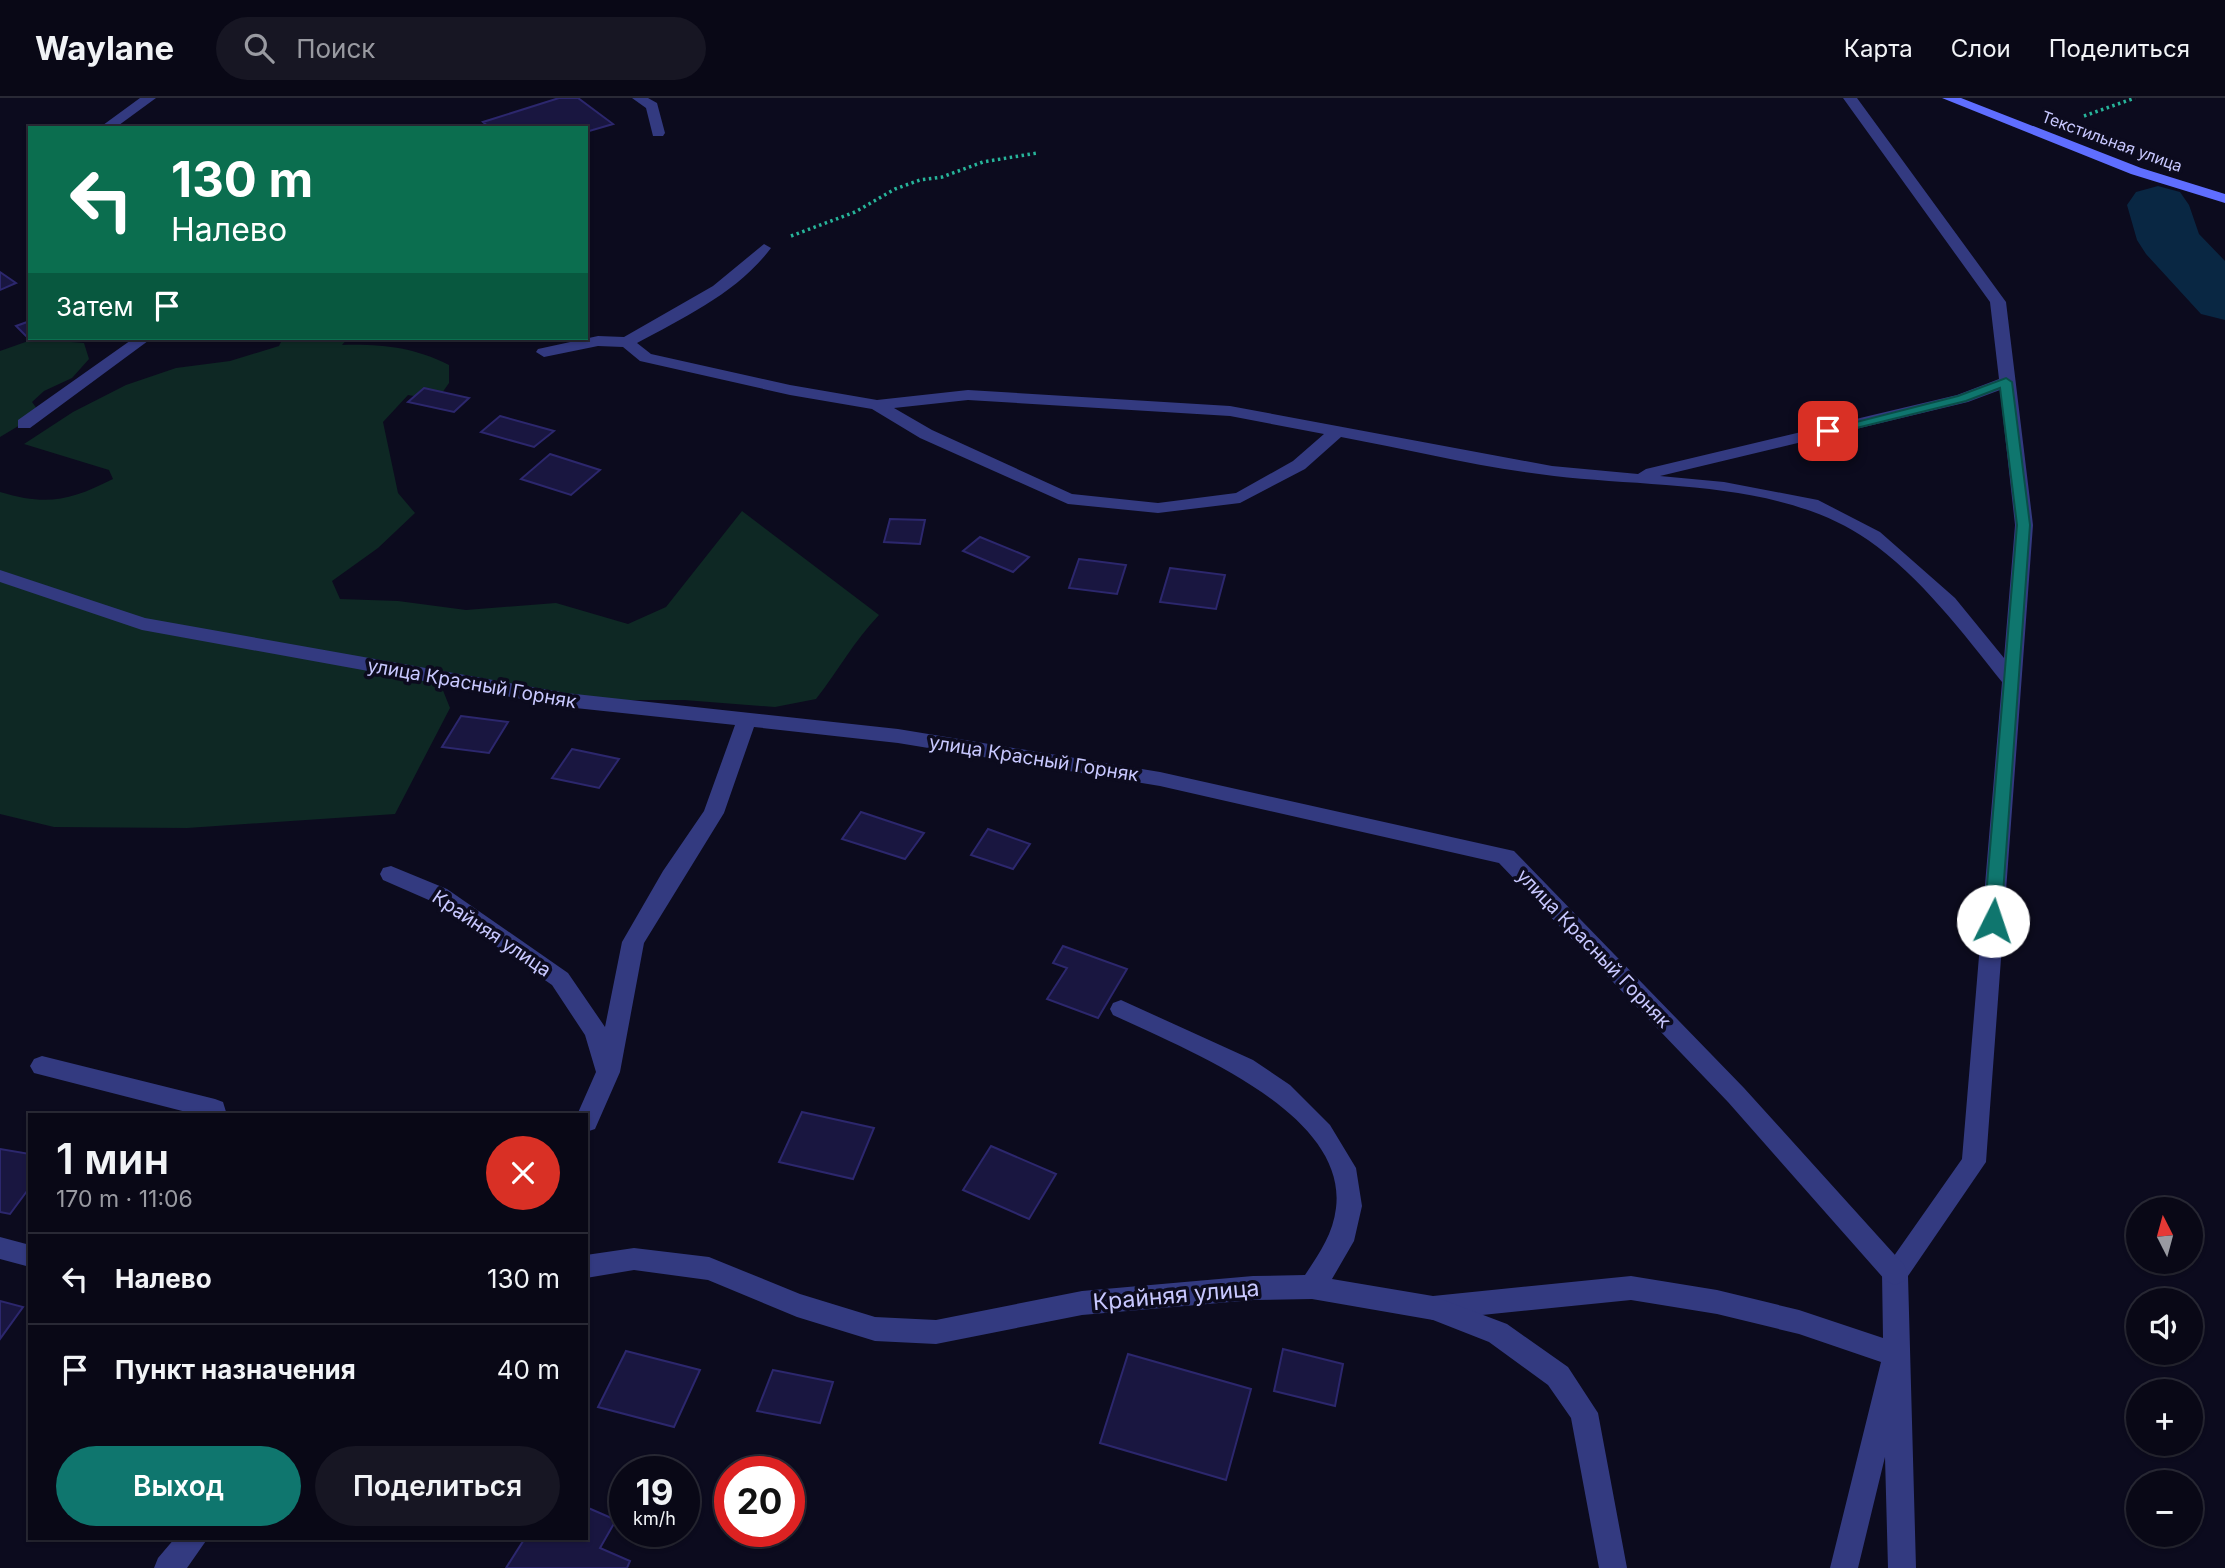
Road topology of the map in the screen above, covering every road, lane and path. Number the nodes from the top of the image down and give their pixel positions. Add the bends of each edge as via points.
1 (149, 98) edge
2 (639, 98) edge
3 (1850, 98) edge
4 (1949, 98) edge
5 (2135, 98) edge
6 (2073, 120) dead end
7 (109, 126) edge
8 (658, 133) dead end
9 (1037, 153) dead end
10 (2225, 199) edge
11 (764, 248) joint
12 (142, 340) edge
13 (627, 342) junction
14 (544, 352) dead end
15 (2006, 382) junction
16 (877, 405) junction
17 (24, 424) dead end
18 (1337, 431) junction
19 (1626, 478) junction
20 (0, 576) edge
21 (2011, 680) junction
22 (747, 719) junction
23 (391, 874) dead end
24 (1121, 1009) dead end
25 (42, 1066) dead end
26 (608, 1072) junction
27 (215, 1113) edge
28 (588, 1117) edge
29 (0, 1248) edge
30 (28, 1255) edge
31 (588, 1267) edge
32 (1895, 1273) junction
33 (1312, 1287) junction
34 (1433, 1308) junction
35 (1896, 1355) junction
36 (192, 1540) edge
37 (168, 1568) edge
38 (1613, 1568) edge
39 (1844, 1568) edge
40 (1902, 1568) edge

1 - 7 street
2 - 8 street via 652,106
3 - 15 street via 1998,302
4 - 10 main road, Текстильная улица via 2136,171
5 - 6 path
9 - 11 path via 920,180
11 - 13 street via 746,271
12 - 17 street
13 - 14 street via 598,341
13 - 16 street via 646,358
15 - 19 street via 1962,399
15 - 21 street via 2024,525
16 - 18 street via 968,395 1230,411
16 - 18 street via 926,435 1069,499 1158,508 1240,498 1299,465
18 - 19 street via 1552,471
19 - 21 street via 1724,487 1812,504 1874,536 1948,602
20 - 22 street, улица Красный Горняк via 142,624 566,700
21 - 32 street via 1974,1161
22 - 26 street via 714,813 633,942
22 - 32 street, улица Красный Горняк via 898,736 1160,779 1506,857 1735,1095
23 - 26 street, Крайняя улица via 439,895 560,979 596,1031
24 - 33 street via 1245,1067 1282,1092 1321,1132 1344,1168 1349,1206 1341,1241
25 - 27 street via 215,1109
26 - 28 street
29 - 30 street
31 - 33 street, Крайняя улица via 634,1259 709,1269 875,1329 936,1332 1082,1303
32 - 35 street
33 - 34 street, Крайняя улица
34 - 35 street via 1631,1288 1799,1322
34 - 38 street, Крайняя улица via 1498,1334 1558,1376 1584,1413
35 - 39 street
35 - 40 street
36 - 37 street

